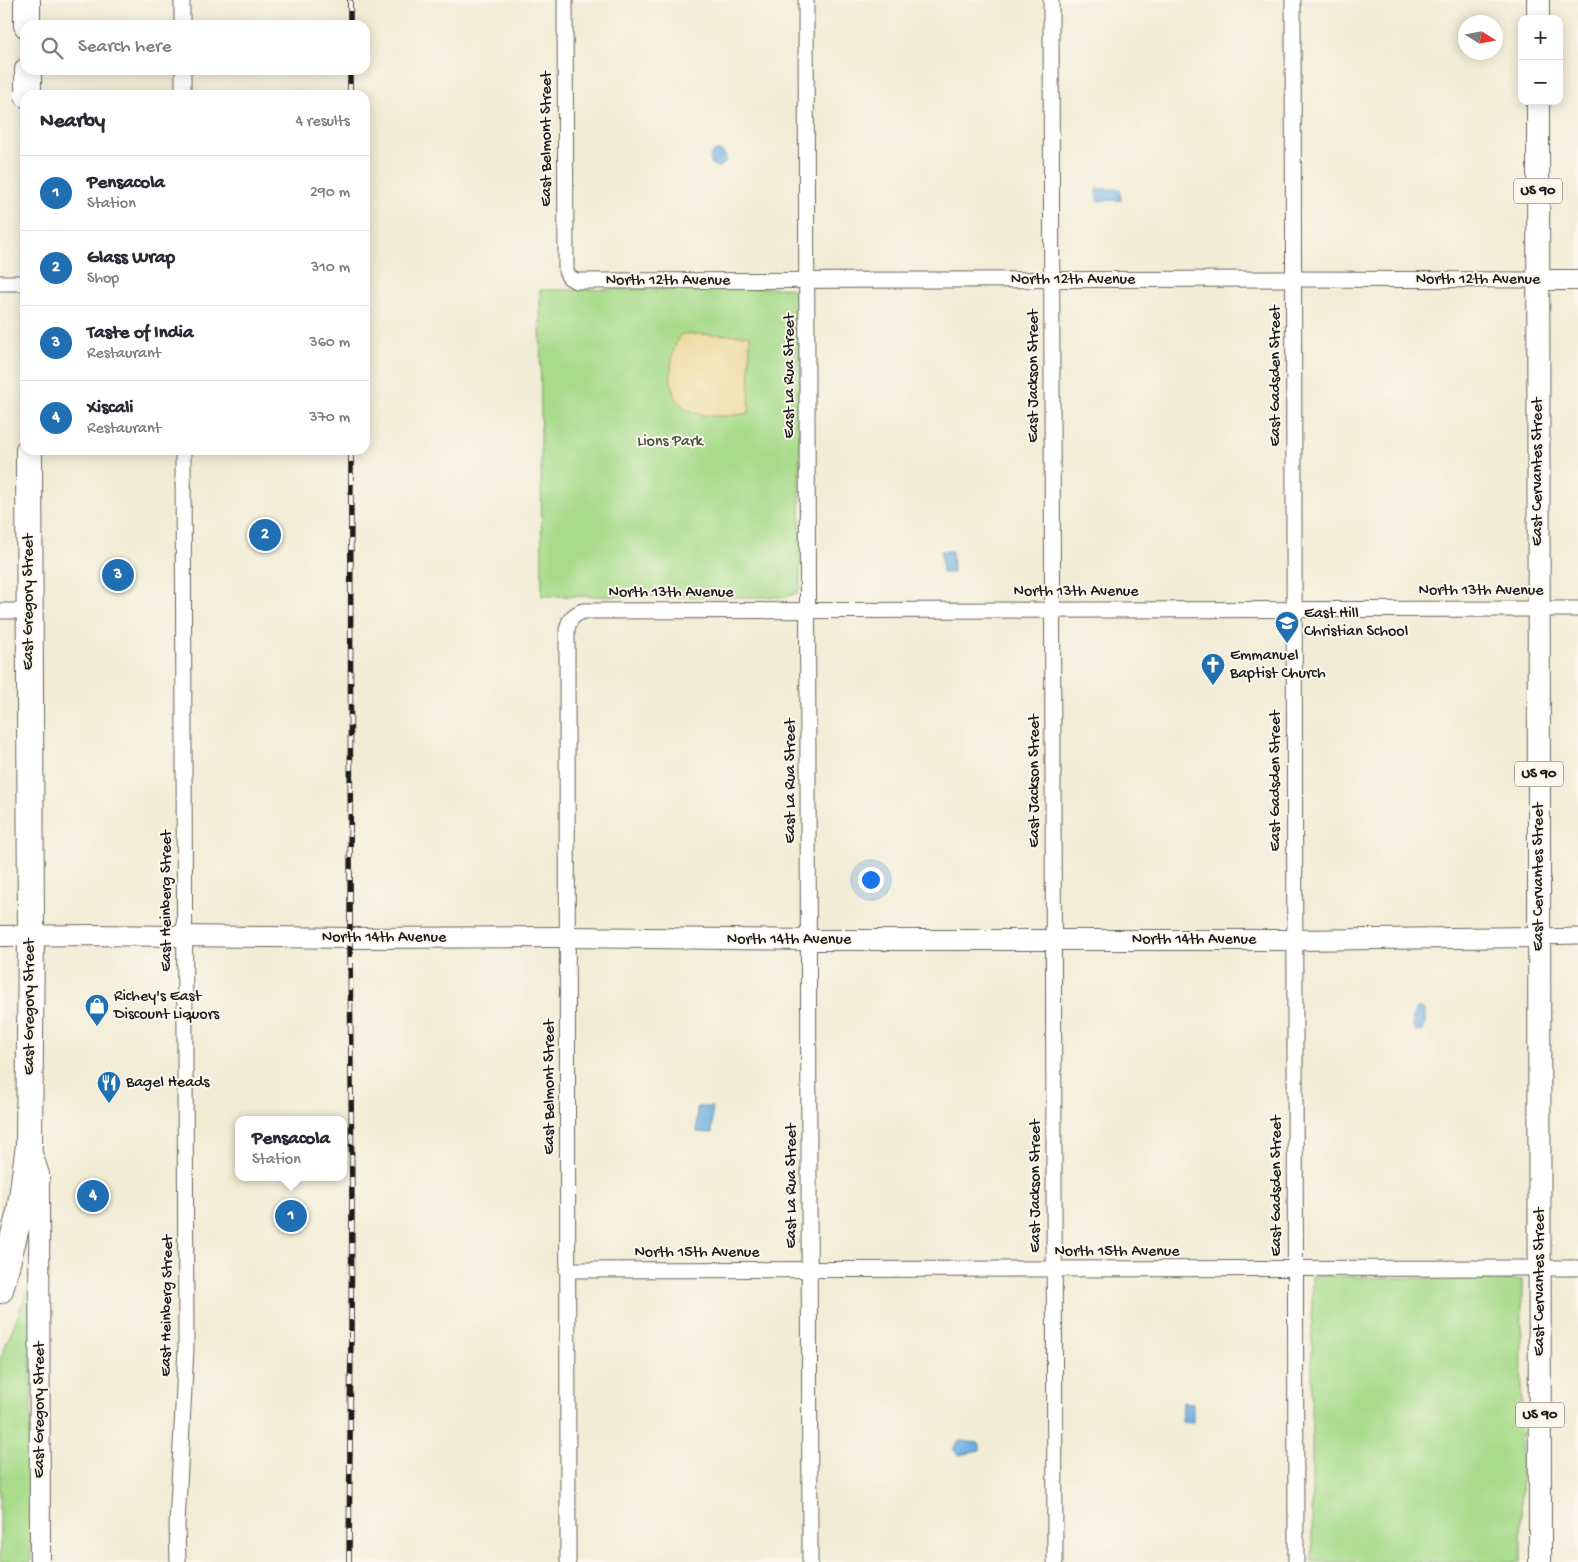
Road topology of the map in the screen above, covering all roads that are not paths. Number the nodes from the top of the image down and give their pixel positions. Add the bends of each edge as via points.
1 (27, 0) edge
2 (182, 0) edge
3 (564, 0) edge
4 (806, 0) edge
5 (1051, 0) edge
6 (1293, 0) edge
7 (1538, 0) edge
8 (1538, 15) edge
9 (27, 20) edge
10 (182, 20) edge
11 (28, 75) edge
12 (183, 75) edge
13 (28, 90) edge
14 (183, 90) edge
15 (1538, 105) edge
16 (570, 278) joint
17 (1293, 279) junction
18 (807, 280) junction
19 (1051, 280) junction
20 (1538, 280) junction
21 (1578, 280) edge
22 (0, 283) edge
23 (20, 283) edge
24 (29, 455) edge
25 (184, 455) edge
26 (1294, 608) junction
27 (1538, 609) junction
28 (1578, 609) edge
29 (29, 610) junction
30 (808, 610) junction
31 (1052, 610) junction
32 (0, 611) edge
33 (574, 614) joint
34 (0, 936) edge
35 (31, 936) junction
36 (1539, 936) junction
37 (1578, 936) edge
38 (185, 937) junction
39 (568, 937) junction
40 (809, 940) junction
41 (1053, 940) junction
42 (1294, 940) junction
43 (29, 1145) junction
44 (1540, 1268) junction
45 (1578, 1268) edge
46 (1054, 1269) junction
47 (1295, 1269) junction
48 (567, 1270) junction
49 (810, 1270) junction
50 (0, 1290) edge
51 (40, 1562) edge
52 (178, 1562) edge
53 (568, 1562) edge
54 (810, 1562) edge
55 (1055, 1562) edge
56 (1296, 1562) edge
57 (1540, 1562) edge

1 - 9 highway
2 - 10 street
3 - 16 street, East Belmont Street via 566,271
4 - 18 street, East La Rua Street
5 - 19 street, East Jackson Street
6 - 17 street, East Gadsden Street
7 - 8 main road
11 - 13 highway
12 - 14 street
15 - 20 main road, East Cervantes Street / US 90
16 - 18 street, North 12th Avenue via 576,281
17 - 19 street, North 12th Avenue
17 - 20 street, North 12th Avenue
17 - 26 street, East Gadsden Street
18 - 19 street, North 12th Avenue
18 - 30 street, East La Rua Street
19 - 31 street, East Jackson Street
20 - 21 street, North 12th Avenue
20 - 27 main road, East Cervantes Street / US 90
22 - 23 street
24 - 29 highway, East Gregory Street
25 - 38 street, East Heinberg Street
26 - 27 street, North 13th Avenue
26 - 31 street, North 13th Avenue
26 - 42 street, East Gadsden Street
27 - 28 street, North 13th Avenue
27 - 36 main road, East Cervantes Street / US 90
29 - 32 street
29 - 35 highway, East Gregory Street
30 - 31 street, North 13th Avenue
30 - 33 street, North 13th Avenue via 583,610
30 - 40 street, East La Rua Street
31 - 41 street, East Jackson Street
33 - 39 street, East Belmont Street via 567,630
34 - 35 street, North 14th Avenue
35 - 38 street, North 14th Avenue
35 - 43 highway, East Gregory Street
36 - 37 street, North 14th Avenue
36 - 42 street, North 14th Avenue
36 - 44 main road, East Cervantes Street / US 90
38 - 39 street, North 14th Avenue
38 - 52 street, East Heinberg Street via 186,1348 176,1525
39 - 40 street, North 14th Avenue
39 - 48 street, East Belmont Street
40 - 41 street, North 14th Avenue
40 - 49 street, East La Rua Street
41 - 42 street, North 14th Avenue
41 - 46 street, East Jackson Street
42 - 47 street, East Gadsden Street
43 - 50 highway via 20,1212
43 - 51 street, East Gregory Street via 39,1174
44 - 45 street, North 15th Avenue
44 - 47 street, North 15th Avenue
44 - 57 main road, East Cervantes Street / US 90
46 - 47 street, North 15th Avenue
46 - 49 street, North 15th Avenue
46 - 55 street, East Jackson Street
47 - 56 street, East Gadsden Street
48 - 49 street, North 15th Avenue
48 - 53 street, East Belmont Street
49 - 54 street, East La Rua Street

